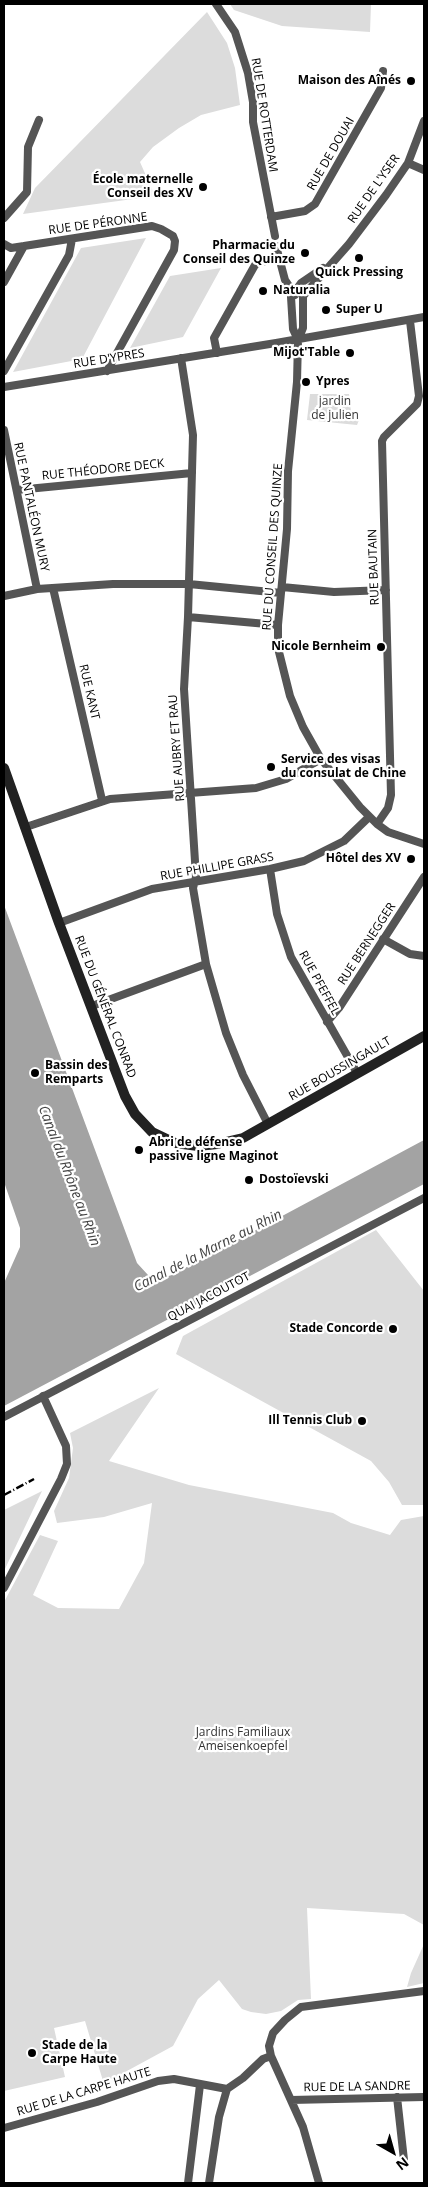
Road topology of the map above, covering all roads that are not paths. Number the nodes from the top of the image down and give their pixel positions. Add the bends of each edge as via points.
1 (216, 4) edge
2 (383, 71) dead end
3 (39, 120) dead end
4 (424, 121) edge
5 (408, 162) junction
6 (424, 170) edge
7 (4, 218) edge
8 (271, 218) junction
9 (275, 236) dead end
10 (72, 239) junction
11 (4, 244) edge
12 (24, 246) junction
13 (276, 246) dead end
14 (280, 258) junction
15 (331, 262) junction
16 (4, 282) edge
17 (293, 293) junction
18 (302, 306) junction
19 (424, 317) edge
20 (410, 321) junction
21 (298, 340) junction
22 (217, 353) junction
23 (181, 358) junction
24 (4, 371) edge
25 (107, 371) junction
26 (4, 387) edge
27 (421, 406) edge
28 (4, 430) edge
29 (192, 473) junction
30 (17, 490) junction
31 (189, 584) junction
32 (53, 588) junction
33 (37, 589) junction
34 (282, 590) junction
35 (386, 590) junction
36 (4, 596) edge
37 (188, 616) junction
38 (278, 625) junction
39 (321, 759) junction
40 (4, 768) edge
41 (191, 793) junction
42 (102, 800) junction
43 (369, 817) junction
44 (377, 824) junction
45 (26, 827) junction
46 (424, 844) edge
47 (270, 869) junction
48 (424, 877) edge
49 (195, 882) junction
50 (59, 923) junction
51 (383, 939) junction
52 (424, 956) edge
53 (206, 964) junction
54 (92, 1006) junction
55 (328, 1022) junction
56 (424, 1036) edge
57 (357, 1074) junction
58 (268, 1124) junction
59 (424, 1198) edge
60 (43, 1396) junction
61 (4, 1417) edge
62 (4, 1588) edge
63 (424, 1991) edge
64 (271, 2056) junction
65 (200, 2085) junction
66 (227, 2089) junction
67 (397, 2097) junction
68 (424, 2097) edge
69 (291, 2100) junction
70 (4, 2128) edge
71 (404, 2160) dead end
72 (188, 2183) edge
73 (209, 2183) edge
74 (319, 2183) edge

1 - 8 street, RUE DE ROTTERDAM via 235,32 248,73 253,102 252,122
2 - 8 street, RUE DE DOUAI via 381,88 314,204 305,211
3 - 7 street via 28,147 27,192
4 - 5 street, RUE DE L'YSER
5 - 6 street
5 - 15 street, RUE DE L'YSER via 364,224
8 - 9 street, RUE DE ROTTERDAM
10 - 12 street, RUE DE PÉRONNE
10 - 24 street via 69,255
10 - 25 street, RUE DE PÉRONNE via 152,226 161,228 175,241 174,250
11 - 12 street, RUE DE PÉRONNE via 12,248
12 - 16 street
13 - 14 street
14 - 17 street via 285,280
14 - 22 street via 254,265 214,338
15 - 17 street, RUE DE L'YSER via 301,283
15 - 18 street, RUE DE L'YSER via 307,289
17 - 18 street
17 - 21 street via 290,301 293,329
18 - 21 street, RUE DE L'YSER via 303,328
19 - 20 street, RUE D'YPRES
20 - 21 street, RUE D'YPRES
20 - 27 street, RUE BAUTAIN
21 - 22 street, RUE D'YPRES
21 - 34 street, RUE DU CONSEIL DES QUINZE
22 - 23 street, RUE D'YPRES
23 - 25 street, RUE D'YPRES
23 - 29 street, RUE AUBRY ET RAU via 193,435
25 - 26 street, RUE D'YPRES
27 - 35 street, RUE BAUTAIN via 382,441
28 - 30 street, RUE PANTALÉON MURY
29 - 30 street, RUE THÉODORE DECK
29 - 31 street, RUE AUBRY ET RAU
30 - 33 street, RUE PANTALÉON MURY
31 - 32 street
31 - 34 street
31 - 37 street, RUE AUBRY ET RAU
32 - 33 street
32 - 42 street, RUE KANT
33 - 36 street
34 - 35 street
34 - 38 street, RUE DU CONSEIL DES QUINZE
35 - 44 street, RUE BAUTAIN via 391,795 388,808
37 - 38 street
37 - 41 street, RUE AUBRY ET RAU via 184,689
38 - 39 street, RUE DU CONSEIL DES QUINZE via 280,656 290,696
39 - 41 street via 286,779 256,788
39 - 43 street, RUE DU CONSEIL DES QUINZE
40 - 45 main road, RUE DU GÉNÉRAL CONRAD
41 - 42 street
41 - 49 street, RUE AUBRY ET RAU
42 - 45 street
43 - 44 street, RUE DU CONSEIL DES QUINZE
43 - 47 street, RUE PHILLIPE GRASS via 344,841 325,852
44 - 46 street, RUE DU CONSEIL DES QUINZE via 388,832
45 - 50 main road, RUE DU GÉNÉRAL CONRAD
47 - 49 street, RUE PHILLIPE GRASS
47 - 55 street, RUE PFEFFEL via 277,914 291,956
48 - 51 street, RUE BERNEGGER
49 - 50 street, RUE PHILLIPE GRASS via 152,889
49 - 53 street, RUE AUBRY ET RAU via 193,888
50 - 54 main road, RUE DU GÉNÉRAL CONRAD
51 - 52 street via 410,954
51 - 55 street, RUE BERNEGGER
53 - 54 street
53 - 58 street, RUE AUBRY ET RAU via 226,1033
54 - 58 main road, RUE DU GÉNÉRAL CONRAD via 130,1106 152,1132 175,1142 205,1146 243,1138
55 - 57 street, RUE PFEFFEL
56 - 57 main road, RUE BOUSSINGAULT
57 - 58 main road, RUE BOUSSINGAULT
59 - 60 street, QUAI JACOUTOT
60 - 61 street, QUAI JACOUTOT
60 - 62 street via 66,1446 67,1464
63 - 64 street via 301,2007 274,2034 269,2046
64 - 66 street
64 - 69 street
65 - 66 street, RUE DE LA CARPE HAUTE
65 - 70 street, RUE DE LA CARPE HAUTE via 174,2079 158,2081
65 - 72 street
66 - 73 street via 219,2117
67 - 68 street, RUE DE LA SANDRE
67 - 69 street, RUE DE LA SANDRE
67 - 71 street
69 - 74 street via 303,2127

